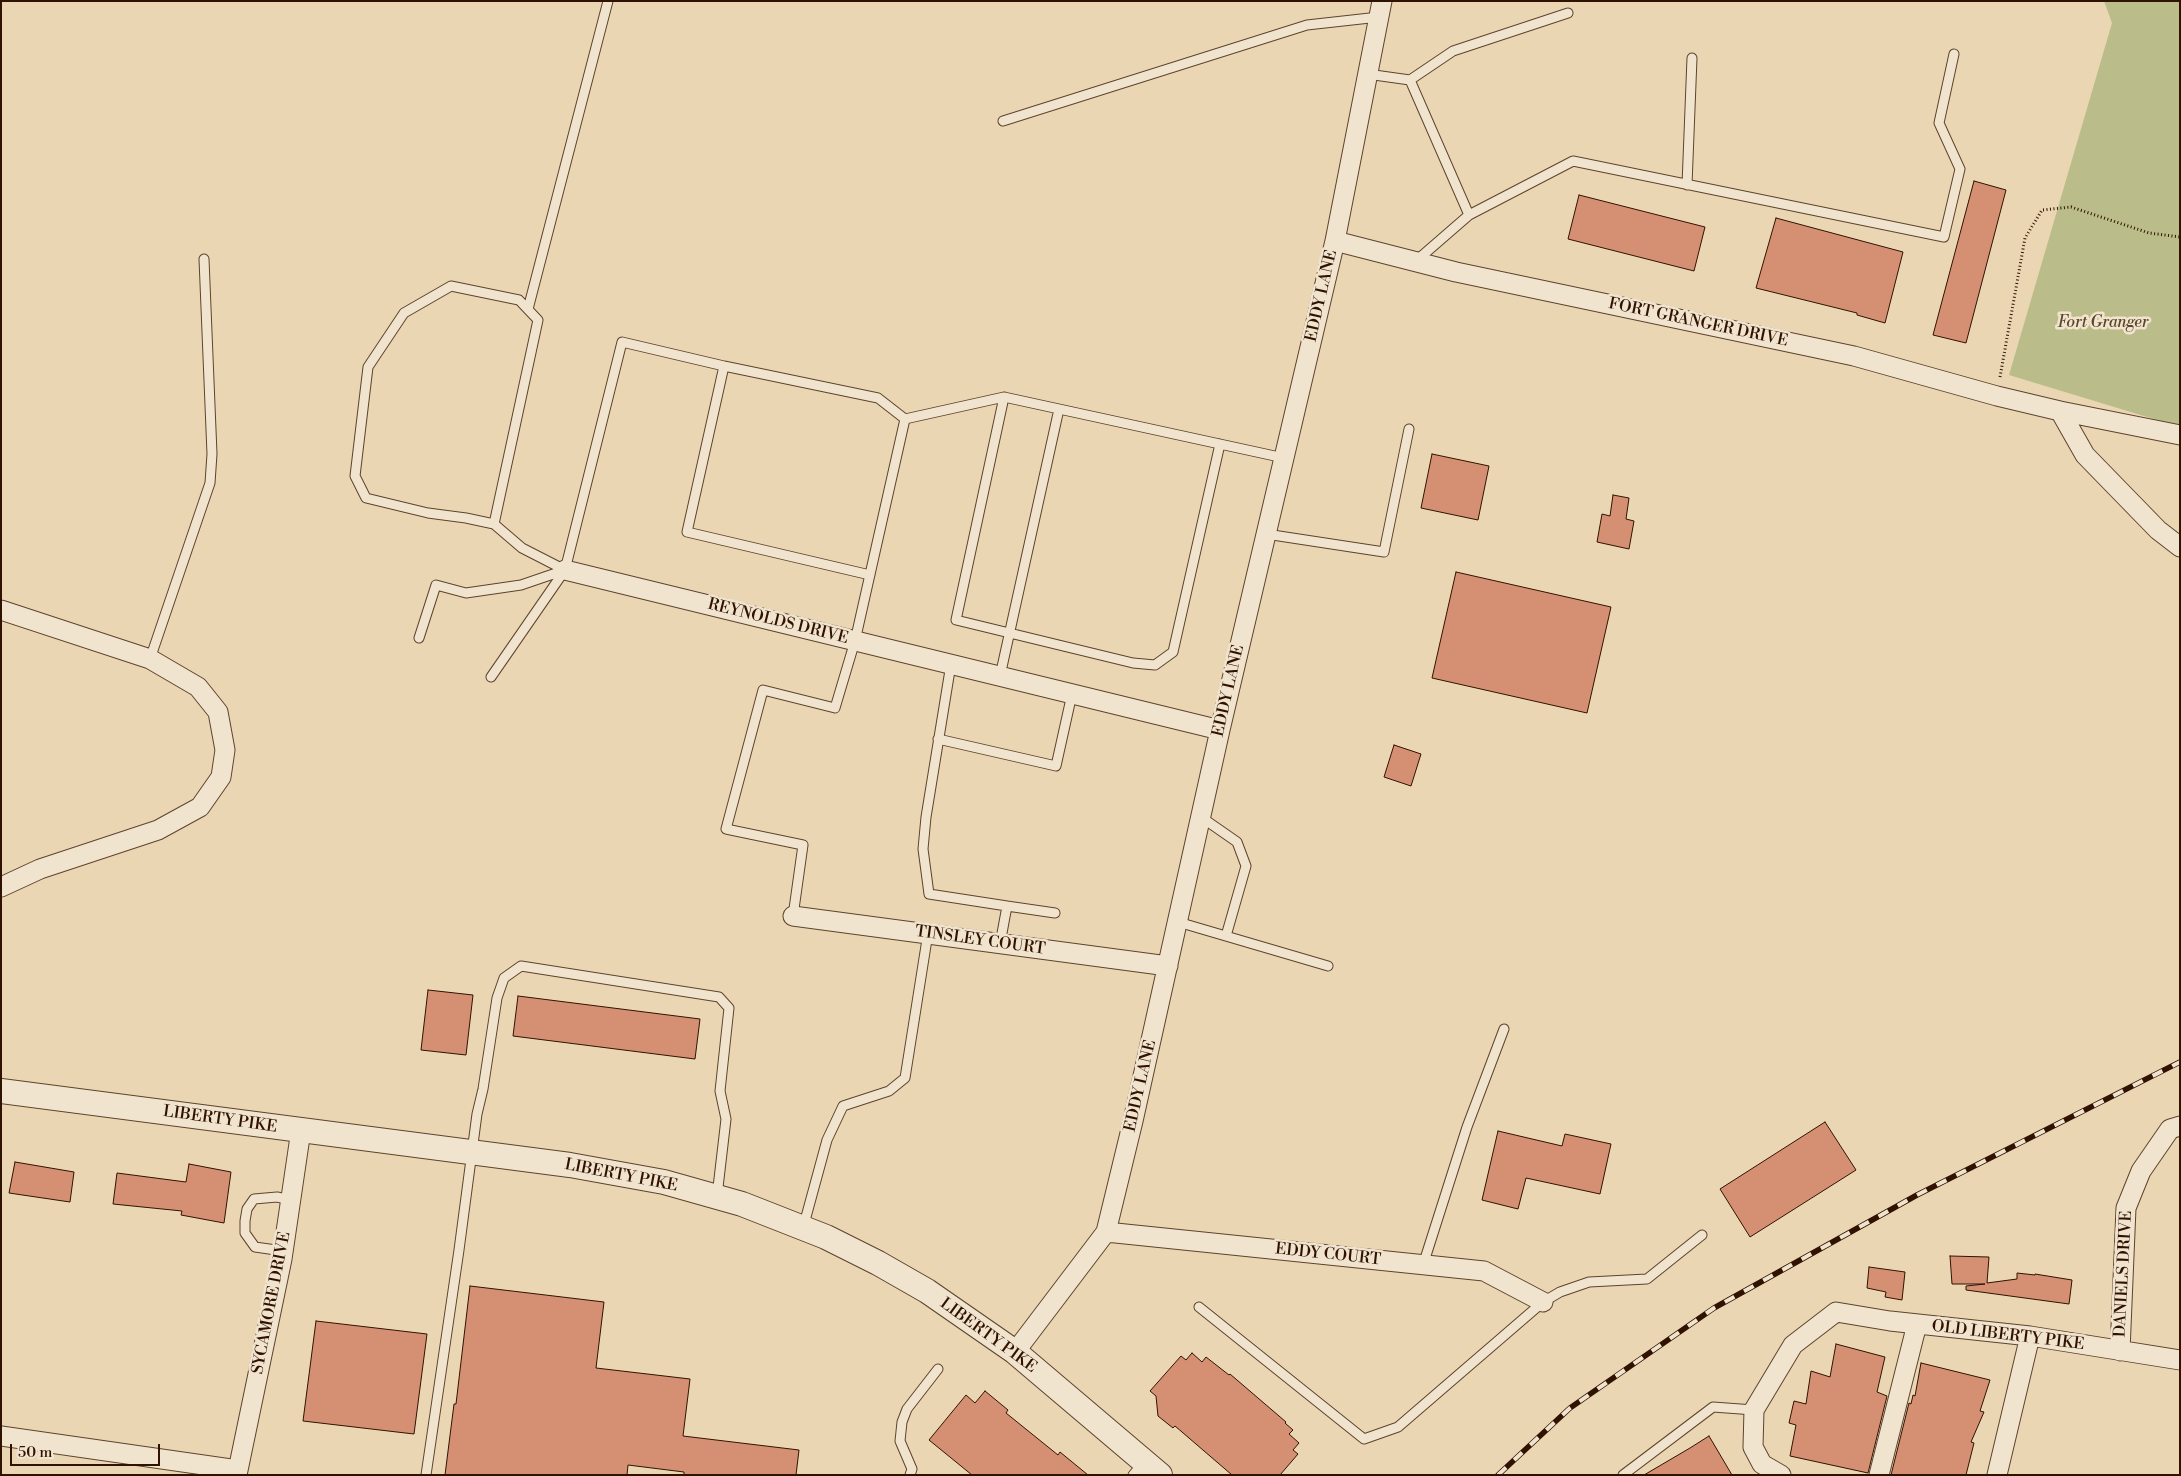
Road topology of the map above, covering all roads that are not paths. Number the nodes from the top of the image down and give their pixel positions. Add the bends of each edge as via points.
1 (608, 1) edge
2 (1381, 9) edge
3 (1568, 13) dead end
4 (1954, 54) dead end
5 (1692, 58) dead end
6 (1367, 74) junction
7 (1410, 80) junction
8 (1003, 121) dead end
9 (1687, 184) junction
10 (1469, 215) junction
11 (1335, 241) junction
12 (204, 259) dead end
13 (1416, 261) junction
14 (528, 309) junction
15 (724, 366) junction
16 (1004, 397) junction
17 (1059, 409) junction
18 (2060, 411) junction
19 (905, 419) junction
20 (1409, 429) dead end
21 (2180, 435) edge
22 (1220, 444) junction
23 (1284, 458) junction
24 (494, 524) junction
25 (1266, 534) junction
26 (2180, 547) edge
27 (565, 570) junction
28 (870, 575) junction
29 (1, 610) edge
30 (1010, 634) junction
31 (419, 638) dead end
32 (855, 641) junction
33 (150, 659) junction
34 (952, 664) junction
35 (1000, 676) junction
36 (491, 677) dead end
37 (1072, 694) junction
38 (1220, 730) junction
39 (938, 739) junction
40 (1201, 817) junction
41 (1, 886) edge
42 (1006, 906) junction
43 (1055, 913) dead end
44 (793, 916) joint
45 (1178, 922) junction
46 (928, 933) junction
47 (1226, 936) junction
48 (1000, 944) junction
49 (1168, 966) junction
50 (1328, 966) dead end
51 (1504, 1030) dead end
52 (1, 1091) edge
53 (2180, 1126) edge
54 (301, 1130) junction
55 (473, 1152) junction
56 (717, 1197) junction
57 (291, 1200) junction
58 (803, 1228) junction
59 (1106, 1232) junction
60 (1702, 1234) dead end
61 (283, 1252) junction
62 (1422, 1265) junction
63 (1543, 1302) junction
64 (1199, 1307) dead end
65 (1917, 1324) junction
66 (2030, 1336) junction
67 (2120, 1351) junction
68 (1015, 1352) junction
69 (2180, 1360) edge
70 (938, 1369) dead end
71 (1754, 1410) junction
72 (1, 1436) edge
73 (1146, 1470) edge
74 (238, 1472) edge
75 (914, 1473) edge
76 (1624, 1474) edge
77 (426, 1475) edge
78 (1781, 1475) edge
79 (1879, 1475) edge
80 (1997, 1475) edge

1 - 14 lane
2 - 6 street, EDDY LANE
2 - 8 lane via 1307,24
3 - 7 lane via 1453,51
4 - 9 lane via 1938,123 1960,169 1944,237
5 - 9 lane
6 - 7 lane
6 - 11 street, EDDY LANE
7 - 10 lane
9 - 10 lane via 1573,161
10 - 13 lane
11 - 13 street, FORT GRANGER DRIVE
11 - 23 street, EDDY LANE
12 - 33 lane via 212,454 210,483
13 - 18 street, FORT GRANGER DRIVE via 1854,356
14 - 24 lane via 538,320
14 - 24 lane via 519,300 451,286 404,313 368,367 355,476 366,498
15 - 19 lane via 878,398
15 - 27 lane via 622,342
15 - 28 lane via 686,532
16 - 17 lane
16 - 19 lane
16 - 30 lane via 956,620
17 - 22 lane
17 - 30 lane
18 - 21 street, FORT GRANGER DRIVE
18 - 26 street via 2085,455 2158,530
19 - 28 lane
20 - 25 lane via 1384,552
22 - 23 lane
22 - 30 lane via 1173,652 1155,665 1133,663
23 - 25 street, EDDY LANE
24 - 27 lane via 522,548
25 - 38 street, EDDY LANE
27 - 31 lane via 521,585 466,593 436,585
27 - 32 street, REYNOLDS DRIVE
27 - 36 lane
28 - 32 lane
29 - 33 street
30 - 35 lane
32 - 34 street, REYNOLDS DRIVE
32 - 44 lane via 835,708 763,690 726,828 803,845
33 - 41 street via 198,686 218,712 225,750 220,777 200,808 158,830 40,869
34 - 35 street, REYNOLDS DRIVE
34 - 39 lane
35 - 37 street, REYNOLDS DRIVE
37 - 38 street, REYNOLDS DRIVE
37 - 39 lane via 1056,766
38 - 40 street, EDDY LANE
39 - 42 lane via 923,849 929,894
40 - 45 street, EDDY LANE
40 - 47 lane via 1237,842 1246,866
42 - 43 lane
42 - 48 lane
44 - 46 street, TINSLEY COURT
45 - 47 lane
45 - 49 street, EDDY LANE
46 - 48 street, TINSLEY COURT
46 - 58 lane via 905,1078 888,1091 843,1106 827,1140
47 - 50 lane
48 - 49 street, TINSLEY COURT
49 - 59 street, EDDY LANE
51 - 62 lane via 1467,1127
52 - 54 street, LIBERTY PIKE
53 - 67 street, DANIELS DRIVE via 2170,1129 2141,1172 2126,1208
54 - 55 street, LIBERTY PIKE
54 - 57 street, SYCAMORE DRIVE
55 - 56 street, LIBERTY PIKE via 664,1182
55 - 56 lane via 476,1114 483,1089 496,998 504,978 521,966 719,997 729,1008 720,1091 726,1119
55 - 77 lane
56 - 58 street, LIBERTY PIKE
57 - 61 street, SYCAMORE DRIVE
57 - 61 lane via 278,1197 254,1199 247,1209 245,1222 244,1233 255,1247
58 - 68 street, LIBERTY PIKE via 878,1263 927,1291
59 - 62 street, EDDY COURT
59 - 68 street, EDDY LANE
60 - 63 lane via 1646,1279 1589,1282
61 - 74 street, SYCAMORE DRIVE
62 - 63 street, EDDY COURT via 1484,1271
63 - 64 lane via 1398,1427 1364,1438
65 - 66 street, OLD LIBERTY PIKE
65 - 71 street, OLD LIBERTY PIKE via 1836,1312 1792,1345
65 - 79 street
66 - 67 street, OLD LIBERTY PIKE
66 - 80 street
67 - 69 street, OLD LIBERTY PIKE
68 - 73 street, LIBERTY PIKE
70 - 75 lane via 907,1409 902,1422 900,1441
71 - 76 lane via 1713,1406
71 - 78 street via 1752,1447 1762,1464
72 - 74 street

